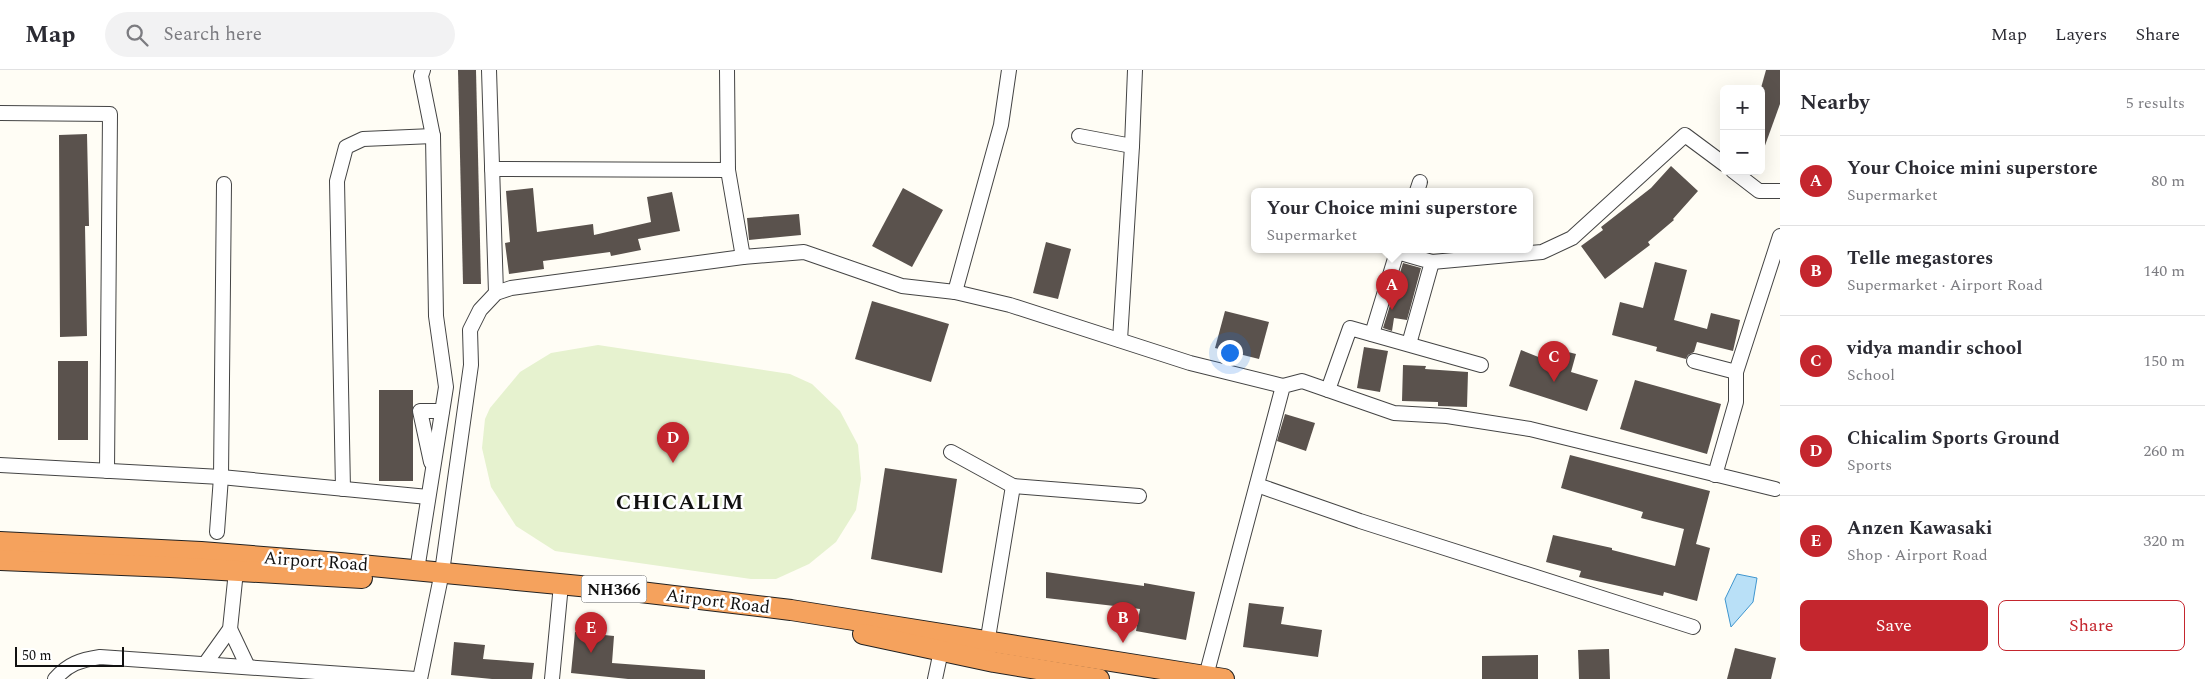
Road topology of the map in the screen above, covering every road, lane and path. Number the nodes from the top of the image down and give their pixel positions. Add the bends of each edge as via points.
1 (422, 70) edge
2 (489, 70) edge
3 (727, 70) edge
4 (1009, 70) edge
5 (1135, 70) edge
6 (0, 114) edge
7 (433, 136) junction
8 (1079, 136) dead end
9 (1132, 146) junction
10 (1720, 161) edge
11 (492, 169) junction
12 (728, 170) junction
13 (1738, 175) edge
14 (224, 184) dead end
15 (1780, 191) edge
16 (1780, 236) edge
17 (1396, 253) edge
18 (1406, 253) edge
19 (1531, 253) edge
20 (1533, 253) edge
21 (743, 257) junction
22 (1432, 262) junction
23 (956, 292) junction
24 (496, 293) junction
25 (1372, 334) junction
26 (1120, 340) junction
27 (1409, 344) junction
28 (1694, 361) dead end
29 (1481, 365) dead end
30 (1736, 372) junction
31 (1282, 386) junction
32 (1328, 390) junction
33 (442, 411) junction
34 (952, 452) dead end
35 (0, 464) edge
36 (432, 470) junction
37 (107, 471) junction
38 (1715, 475) junction
39 (221, 477) junction
40 (1257, 485) junction
41 (1013, 486) junction
42 (343, 489) junction
43 (1775, 489) dead end
44 (1139, 496) dead end
45 (428, 497) junction
46 (217, 532) dead end
47 (0, 542) edge
48 (0, 560) edge
49 (417, 570) junction
50 (236, 571) junction
51 (441, 577) junction
52 (560, 595) junction
53 (1693, 627) dead end
54 (230, 629) junction
55 (941, 651) junction
56 (985, 651) junction
57 (205, 664) junction
58 (248, 667) junction
59 (1215, 678) edge
60 (55, 679) edge
61 (416, 679) edge
62 (420, 679) edge
63 (552, 679) edge
64 (935, 679) edge
65 (1099, 679) edge

1 - 7 street
2 - 11 street
3 - 12 street
4 - 23 street via 1001,125
5 - 9 street
6 - 37 street via 110,114
7 - 33 street via 436,316 446,387
7 - 42 street via 363,139 346,146 337,181
8 - 9 street
9 - 26 street
10 - 20 street via 1685,135 1572,238
11 - 12 street
11 - 24 street
12 - 21 street
13 - 15 street via 1759,191
14 - 39 street
16 - 30 street
17 - 25 street
18 - 22 street
19 - 22 street
21 - 23 street via 804,252 902,286
21 - 24 street via 511,288
22 - 27 street
23 - 26 street via 1010,305
24 - 51 street via 480,310 470,330 470,364
25 - 27 street
25 - 32 street via 1350,328
26 - 31 street via 1190,363
27 - 29 street
28 - 30 street
30 - 38 street via 1736,402
31 - 32 street via 1302,381
31 - 40 street
32 - 38 street via 1394,413 1447,416 1530,429
33 - 36 street
33 - 36 street via 420,411
34 - 41 street
35 - 37 street
36 - 45 street
37 - 39 street
38 - 43 street
39 - 42 street
39 - 46 street
40 - 53 street
40 - 59 street
41 - 44 street
41 - 56 street
42 - 45 street
45 - 49 street
47 - 49 highway, Airport Road / NH366 via 201,552
48 - 50 highway, Airport Road / NH366
49 - 51 highway, Airport Road / NH366
50 - 51 highway, Airport Road / NH366
50 - 54 street
51 - 52 highway, Airport Road / NH366
51 - 56 highway, Airport Road / NH366 via 632,591 781,609
51 - 62 street
52 - 55 highway, Airport Road / NH366 via 867,635
52 - 63 street
54 - 57 street
54 - 58 street
55 - 56 highway, Airport Road / NH366
55 - 64 street
56 - 59 highway, Airport Road / NH366
56 - 65 highway, Airport Road / NH366
57 - 58 street
57 - 60 street via 100,657 65,667
58 - 61 street

